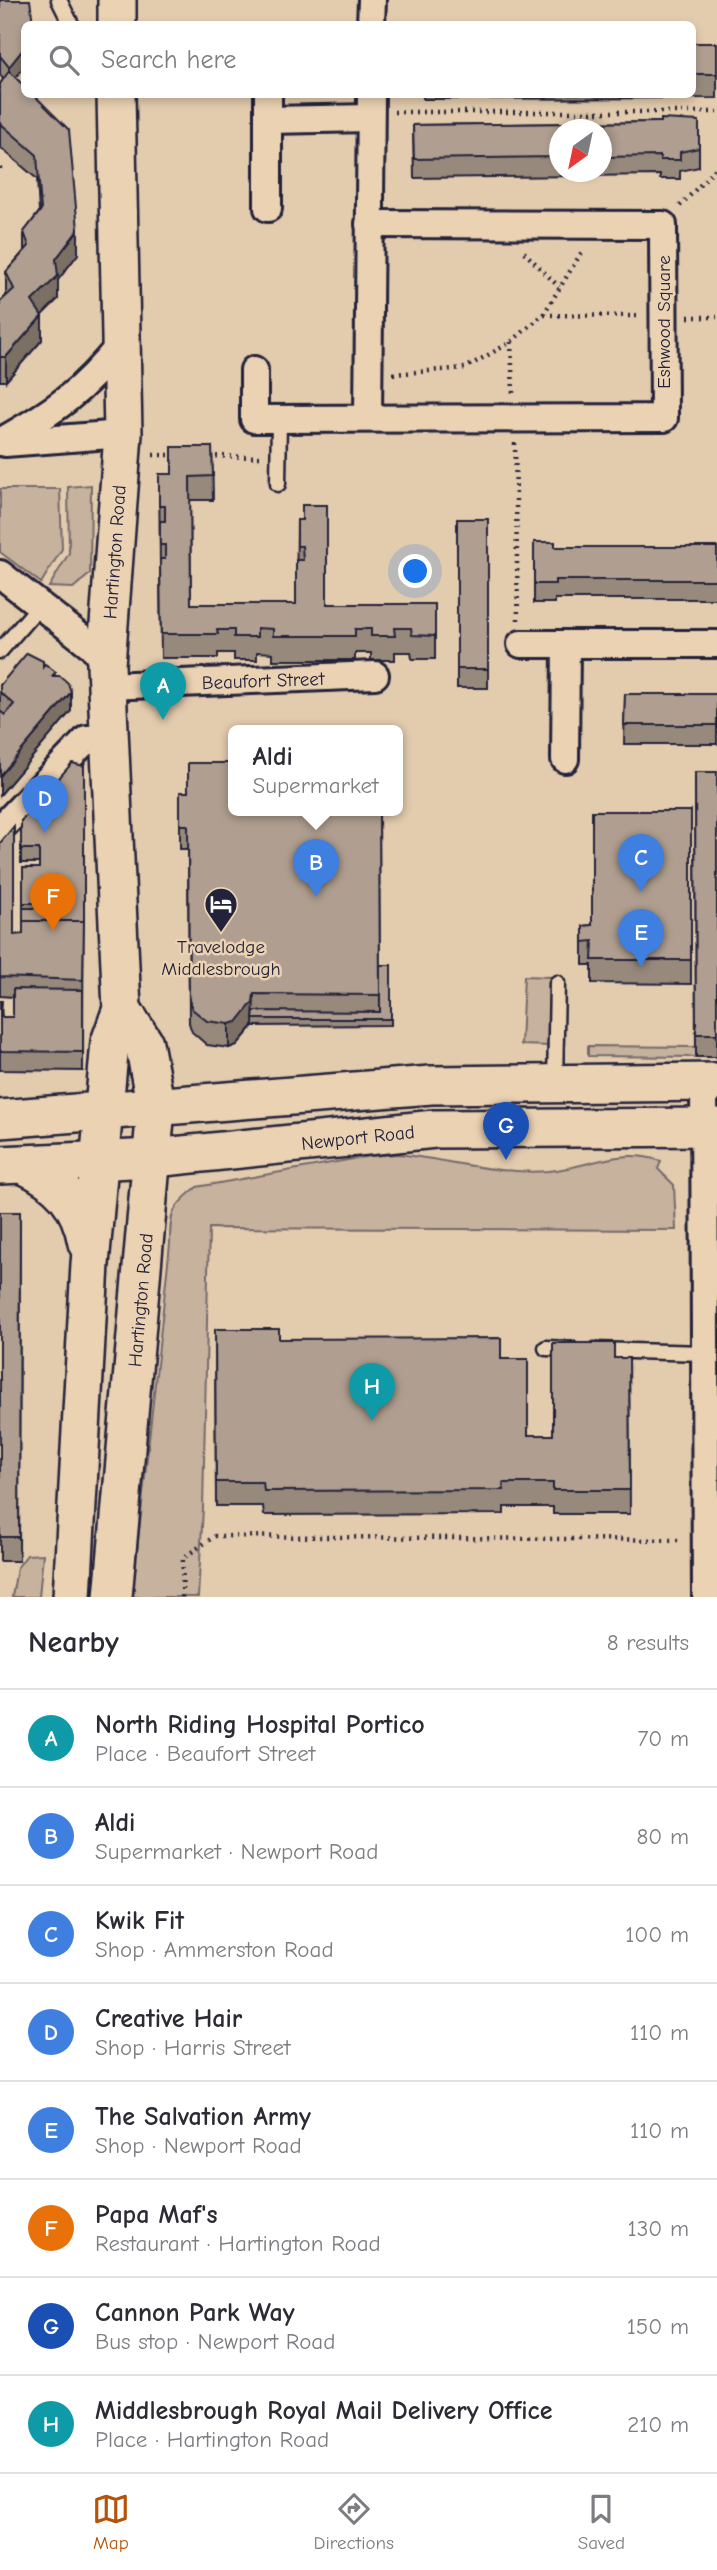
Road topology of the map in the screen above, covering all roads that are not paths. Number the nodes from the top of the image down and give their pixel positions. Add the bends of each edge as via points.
1 (60, 0) edge
2 (117, 0) edge
3 (372, 0) edge
4 (70, 21) edge
5 (117, 21) edge
6 (371, 21) edge
7 (112, 103) edge
8 (268, 107) edge
9 (375, 108) edge
10 (268, 208) dead end
11 (369, 225) junction
12 (121, 344) junction
13 (254, 370) dead end
14 (368, 418) junction
15 (279, 419) junction
16 (137, 438) junction
17 (0, 442) edge
18 (278, 484) dead end
19 (0, 575) edge
20 (40, 605) junction
21 (519, 638) road end
22 (566, 645) junction
23 (717, 645) edge
24 (0, 651) edge
25 (375, 675) dead end
26 (107, 676) junction
27 (108, 738) junction
28 (565, 759) dead end
29 (2, 825) edge
30 (557, 983) dead end
31 (122, 1009) junction
32 (711, 1082) edge
33 (555, 1084) junction
34 (156, 1108) junction
35 (104, 1109) junction
36 (0, 1119) edge
37 (711, 1127) edge
38 (154, 1158) junction
39 (99, 1160) junction
40 (13, 1165) edge
41 (90, 1264) junction
42 (711, 1269) edge
43 (546, 1348) dead end
44 (705, 1353) junction
45 (711, 1471) edge
46 (72, 1597) edge
47 (113, 1597) edge
48 (706, 1597) edge

1 - 4 lane
2 - 5 main road
3 - 6 street
7 - 12 main road, Hartington Road
8 - 9 street
8 - 10 street
9 - 11 street
11 - 14 street
11 - 14 street, Eshwood Square via 663,225 664,418
12 - 16 main road, Hartington Road
12 - 17 street via 80,391
13 - 15 street, Eshwood Square via 254,419
14 - 15 street, Eshwood Square
15 - 18 lane
16 - 17 street
16 - 26 main road, Hartington Road
19 - 20 street
20 - 24 lane
20 - 26 street via 92,646
21 - 22 street
22 - 23 street
22 - 28 street
25 - 26 street, Beaufort Street
26 - 27 main road, Hartington Road
27 - 29 street via 87,739
27 - 31 main road, Hartington Road
30 - 33 lane
31 - 34 main road, Hartington Road via 144,1043
31 - 35 main road, Hartington Road via 110,1042
32 - 33 main road
32 - 37 street
33 - 34 main road via 431,1085
34 - 35 main road
34 - 38 main road, Hartington Road
35 - 36 main road
35 - 39 main road, Hartington Road
37 - 38 main road, Newport Road via 435,1129
37 - 42 street
38 - 39 main road, Newport Road
38 - 47 main road, Hartington Road
39 - 40 main road, Newport Road
39 - 41 main road, Hartington Road
40 - 41 main road via 50,1177 69,1194 83,1223
41 - 46 main road, Hartington Road
42 - 44 street
43 - 44 lane
44 - 45 street
45 - 48 street

